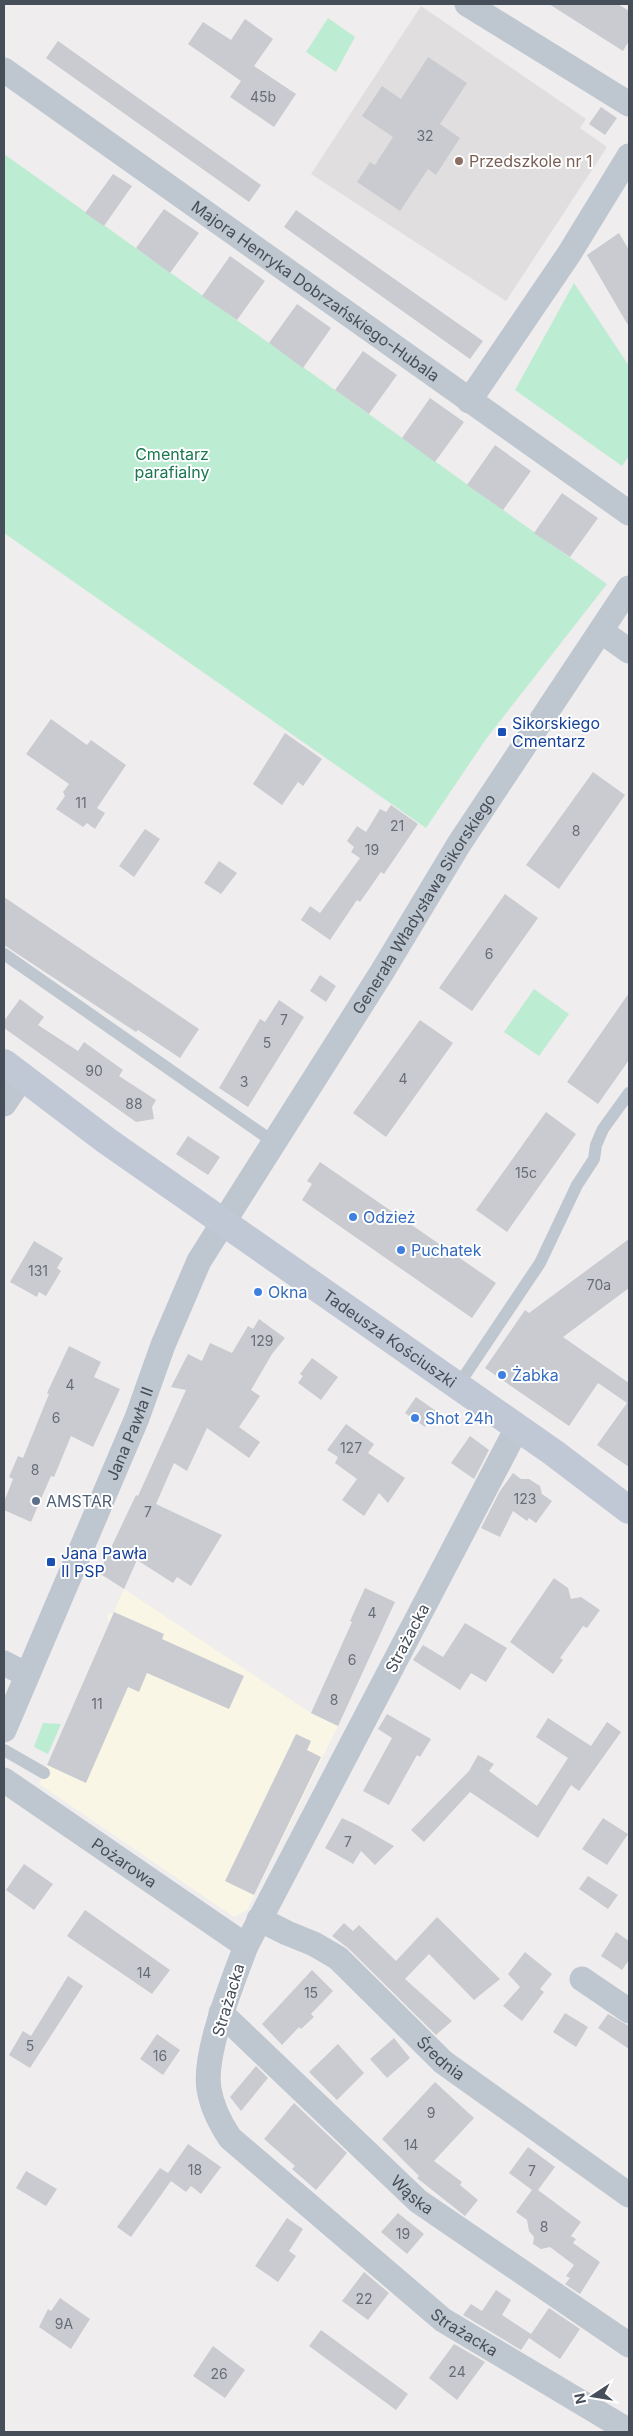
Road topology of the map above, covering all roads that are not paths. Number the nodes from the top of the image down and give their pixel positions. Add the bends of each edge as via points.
1 (467, 4) edge
2 (4, 70) edge
3 (629, 104) edge
4 (629, 156) edge
5 (469, 401) junction
6 (629, 513) edge
7 (629, 588) edge
8 (601, 631) junction
9 (629, 652) edge
10 (4, 954) edge
11 (13, 1070) edge
12 (629, 1093) edge
13 (4, 1104) edge
14 (274, 1142) junction
15 (224, 1222) junction
16 (457, 1387) junction
17 (517, 1428) junction
18 (629, 1510) edge
19 (4, 1663) edge
20 (28, 1674) junction
21 (4, 1730) edge
22 (4, 1750) edge
23 (44, 1773) dead end
24 (4, 1780) edge
25 (259, 1918) junction
26 (246, 1946) junction
27 (582, 1979) dead end
28 (629, 2011) edge
29 (221, 2013) junction
30 (629, 2195) edge
31 (629, 2345) edge
32 (629, 2431) edge

1 - 3 street
2 - 5 street, Majora Henryka Dobrzańskiego-Hubala
4 - 5 street via 569,254
5 - 6 street, Majora Henryka Dobrzańskiego-Hubala
7 - 8 street, Generała Władysława Sikorskiego
8 - 9 street
8 - 14 street, Generała Władysława Sikorskiego via 459,844
10 - 14 lane
11 - 13 street
11 - 15 main road, Tadeusza Kościuszki via 107,1141
12 - 16 lane via 596,1145 594,1159 577,1185 540,1263
14 - 15 street, Generała Władysława Sikorskiego
15 - 16 main road, Tadeusza Kościuszki
15 - 20 street, Jana Pawła II via 199,1261 163,1345 137,1418
16 - 17 main road, Tadeusza Kościuszki
17 - 18 main road, Tadeusza Kościuszki
17 - 25 street, Strażacka
19 - 20 street
20 - 21 street, Jana Pawła II
22 - 23 lane
24 - 26 street, Pożarowa
25 - 26 street, Strażacka
25 - 30 street, Średnia via 338,1958 443,2062
26 - 29 street, Strażacka
27 - 28 street
29 - 31 street, Wąska via 418,2201
29 - 32 street, Strażacka via 209,2067 208,2088 220,2124 230,2138 443,2320

